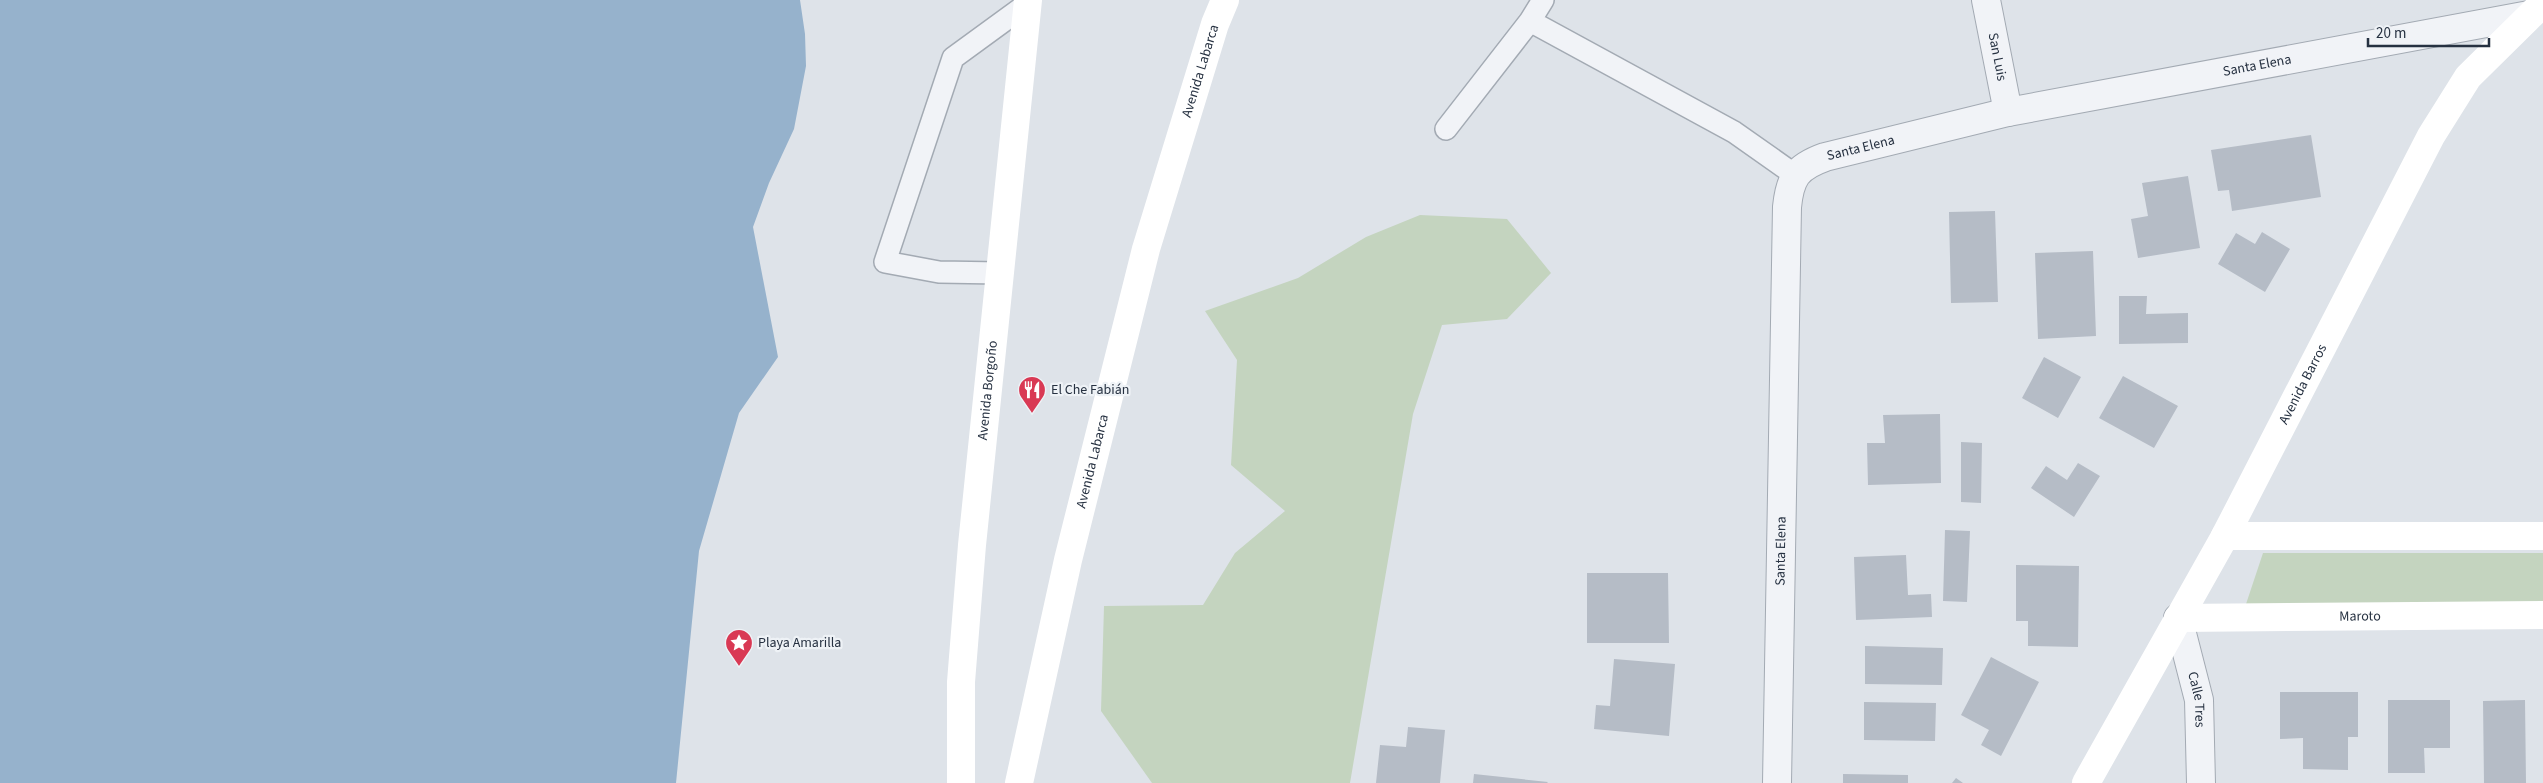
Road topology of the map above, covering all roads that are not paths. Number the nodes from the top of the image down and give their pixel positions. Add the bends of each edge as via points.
1 (1225, 0) edge
2 (1543, 0) edge
3 (1986, 0) edge
4 (1028, 2) edge
5 (2536, 9) edge
6 (1530, 21) junction
7 (2008, 112) junction
8 (1446, 129) dead end
9 (1795, 175) junction
10 (1000, 273) junction
11 (2225, 536) junction
12 (2543, 536) edge
13 (2543, 615) edge
14 (2178, 618) junction
15 (961, 783) edge
16 (1019, 783) edge
17 (1777, 783) edge
18 (2086, 783) edge
19 (2201, 783) edge

1 - 16 street, Avenida Labarca via 1146,249 1068,560
2 - 6 lane
3 - 7 street, San Luis
4 - 10 street, Avenida Borgoño
4 - 10 lane via 953,58 885,262 939,272
5 - 7 street, Santa Elena
5 - 11 street, Avenida Barros via 2468,77 2431,136
6 - 8 lane
6 - 9 lane via 1734,132
7 - 9 street, Santa Elena via 1825,157 1807,164
9 - 17 street, Santa Elena via 1787,207
10 - 15 street, Avenida Borgoño via 961,682
11 - 12 street
11 - 14 street, Avenida Barros
13 - 14 street, Maroto
14 - 18 street, Avenida Barros
14 - 19 street, Calle Tres via 2199,700

